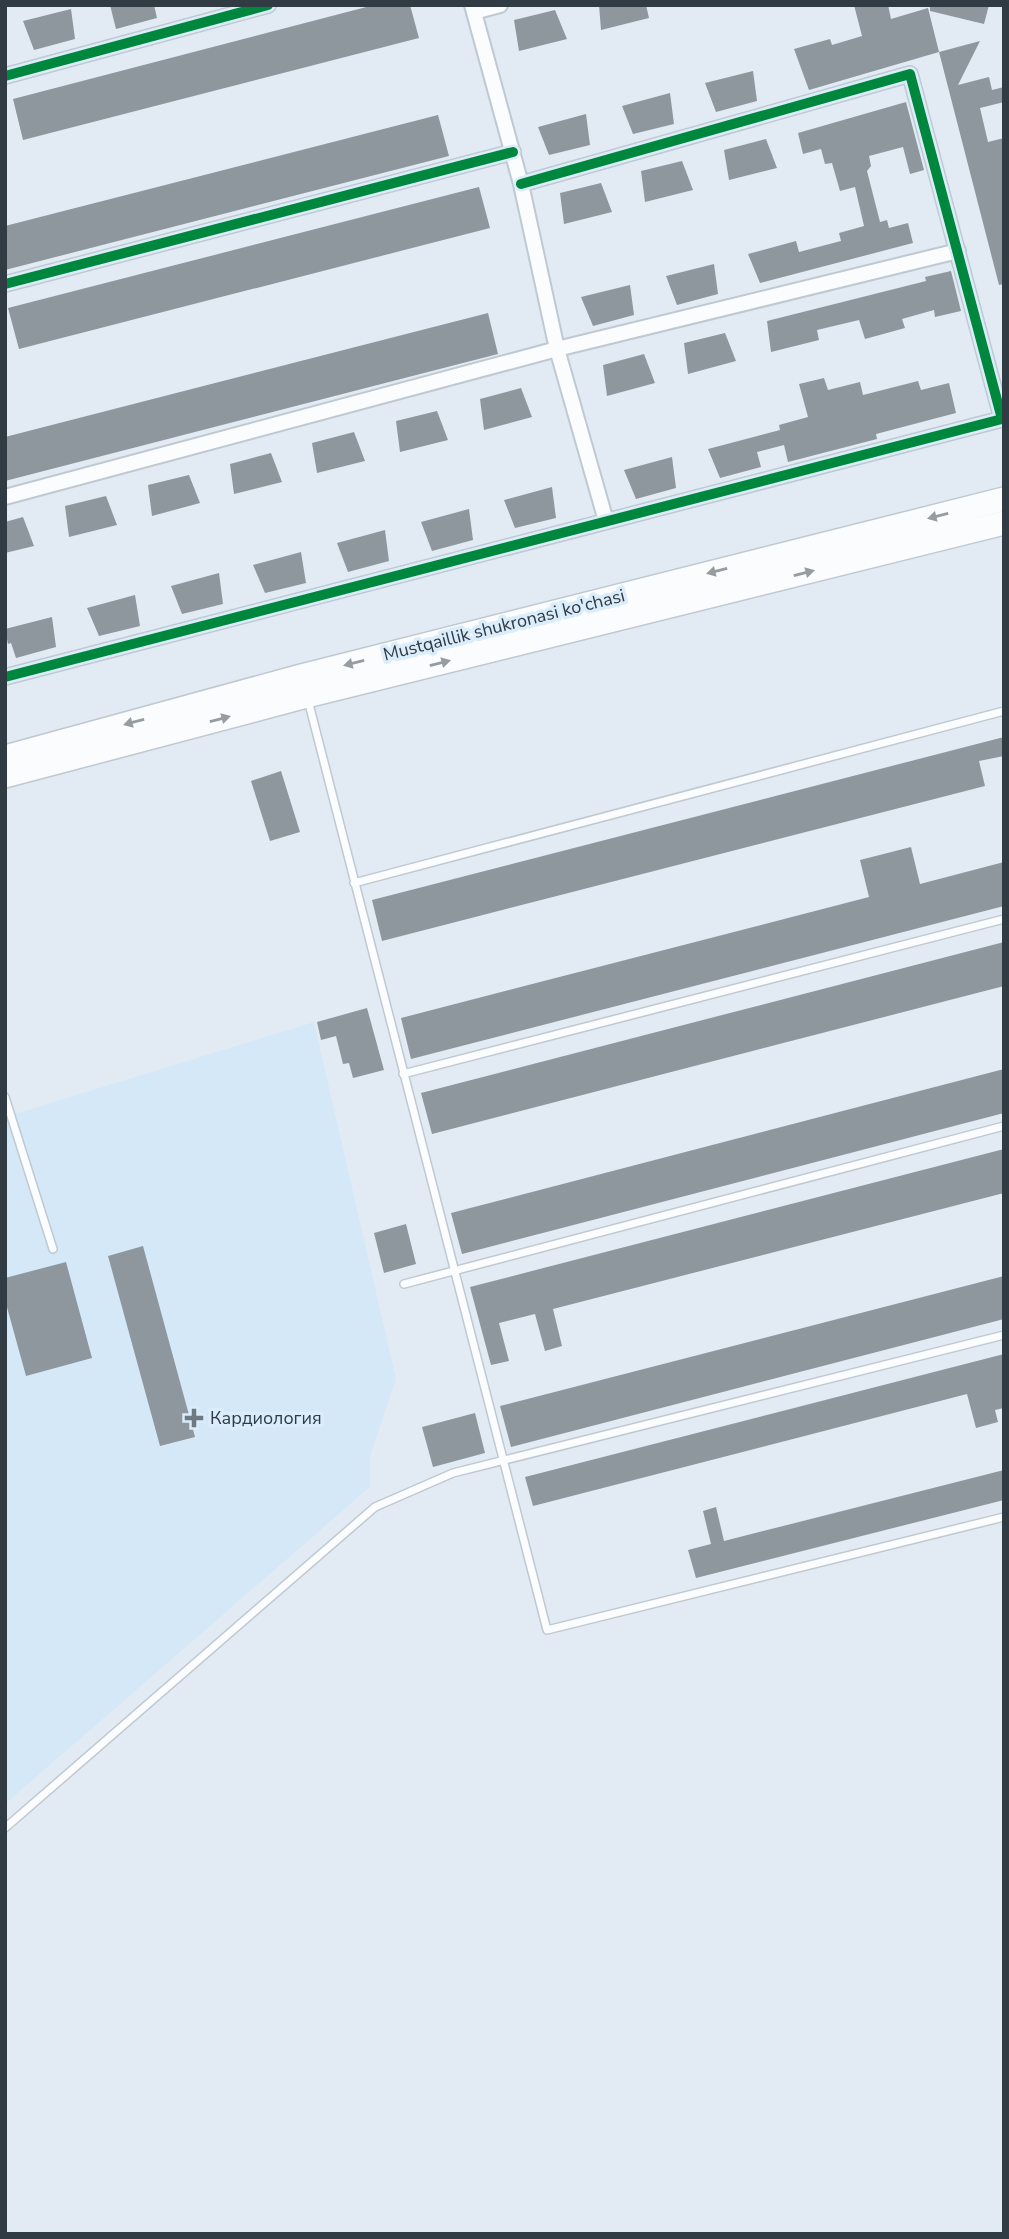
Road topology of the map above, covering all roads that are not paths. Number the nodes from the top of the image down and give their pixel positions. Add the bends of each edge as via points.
1 (268, 5) edge
2 (500, 5) edge
3 (473, 9) edge
4 (5, 76) edge
5 (513, 152) junction
6 (521, 184) junction
7 (958, 251) junction
8 (5, 284) edge
9 (557, 349) junction
10 (1003, 421) edge
11 (5, 497) edge
12 (1004, 499) edge
13 (606, 522) junction
14 (1004, 523) edge
15 (5, 677) edge
16 (307, 696) junction
17 (1004, 711) edge
18 (5, 757) edge
19 (5, 776) edge
20 (354, 883) junction
21 (1004, 919) edge
22 (403, 1074) junction
23 (5, 1097) edge
24 (1004, 1126) edge
25 (53, 1249) dead end
26 (456, 1269) junction
27 (404, 1284) dead end
28 (1004, 1335) edge
29 (505, 1461) junction
30 (1004, 1517) edge
31 (5, 1828) edge

1 - 4 street
2 - 3 street
3 - 5 street
5 - 6 street
5 - 8 street
6 - 7 street via 910,74
6 - 9 street
7 - 9 street
7 - 10 street
9 - 11 street
9 - 13 street
10 - 13 street
12 -> 18 main road, Mustqaillik shukronasi ko'chasi via 301,676
13 - 15 street
16 -> 14 main road, Mustqaillik shukronasi ko'chasi
19 -> 16 main road, Mustqaillik shukronasi ko'chasi
16 - 20 lane
17 - 20 lane
20 - 22 lane
21 - 22 lane
22 - 26 lane
23 - 25 lane
24 - 26 lane
26 - 27 lane
26 - 29 lane
28 - 29 lane
29 - 30 lane via 547,1630
29 - 31 lane via 453,1473 375,1507

